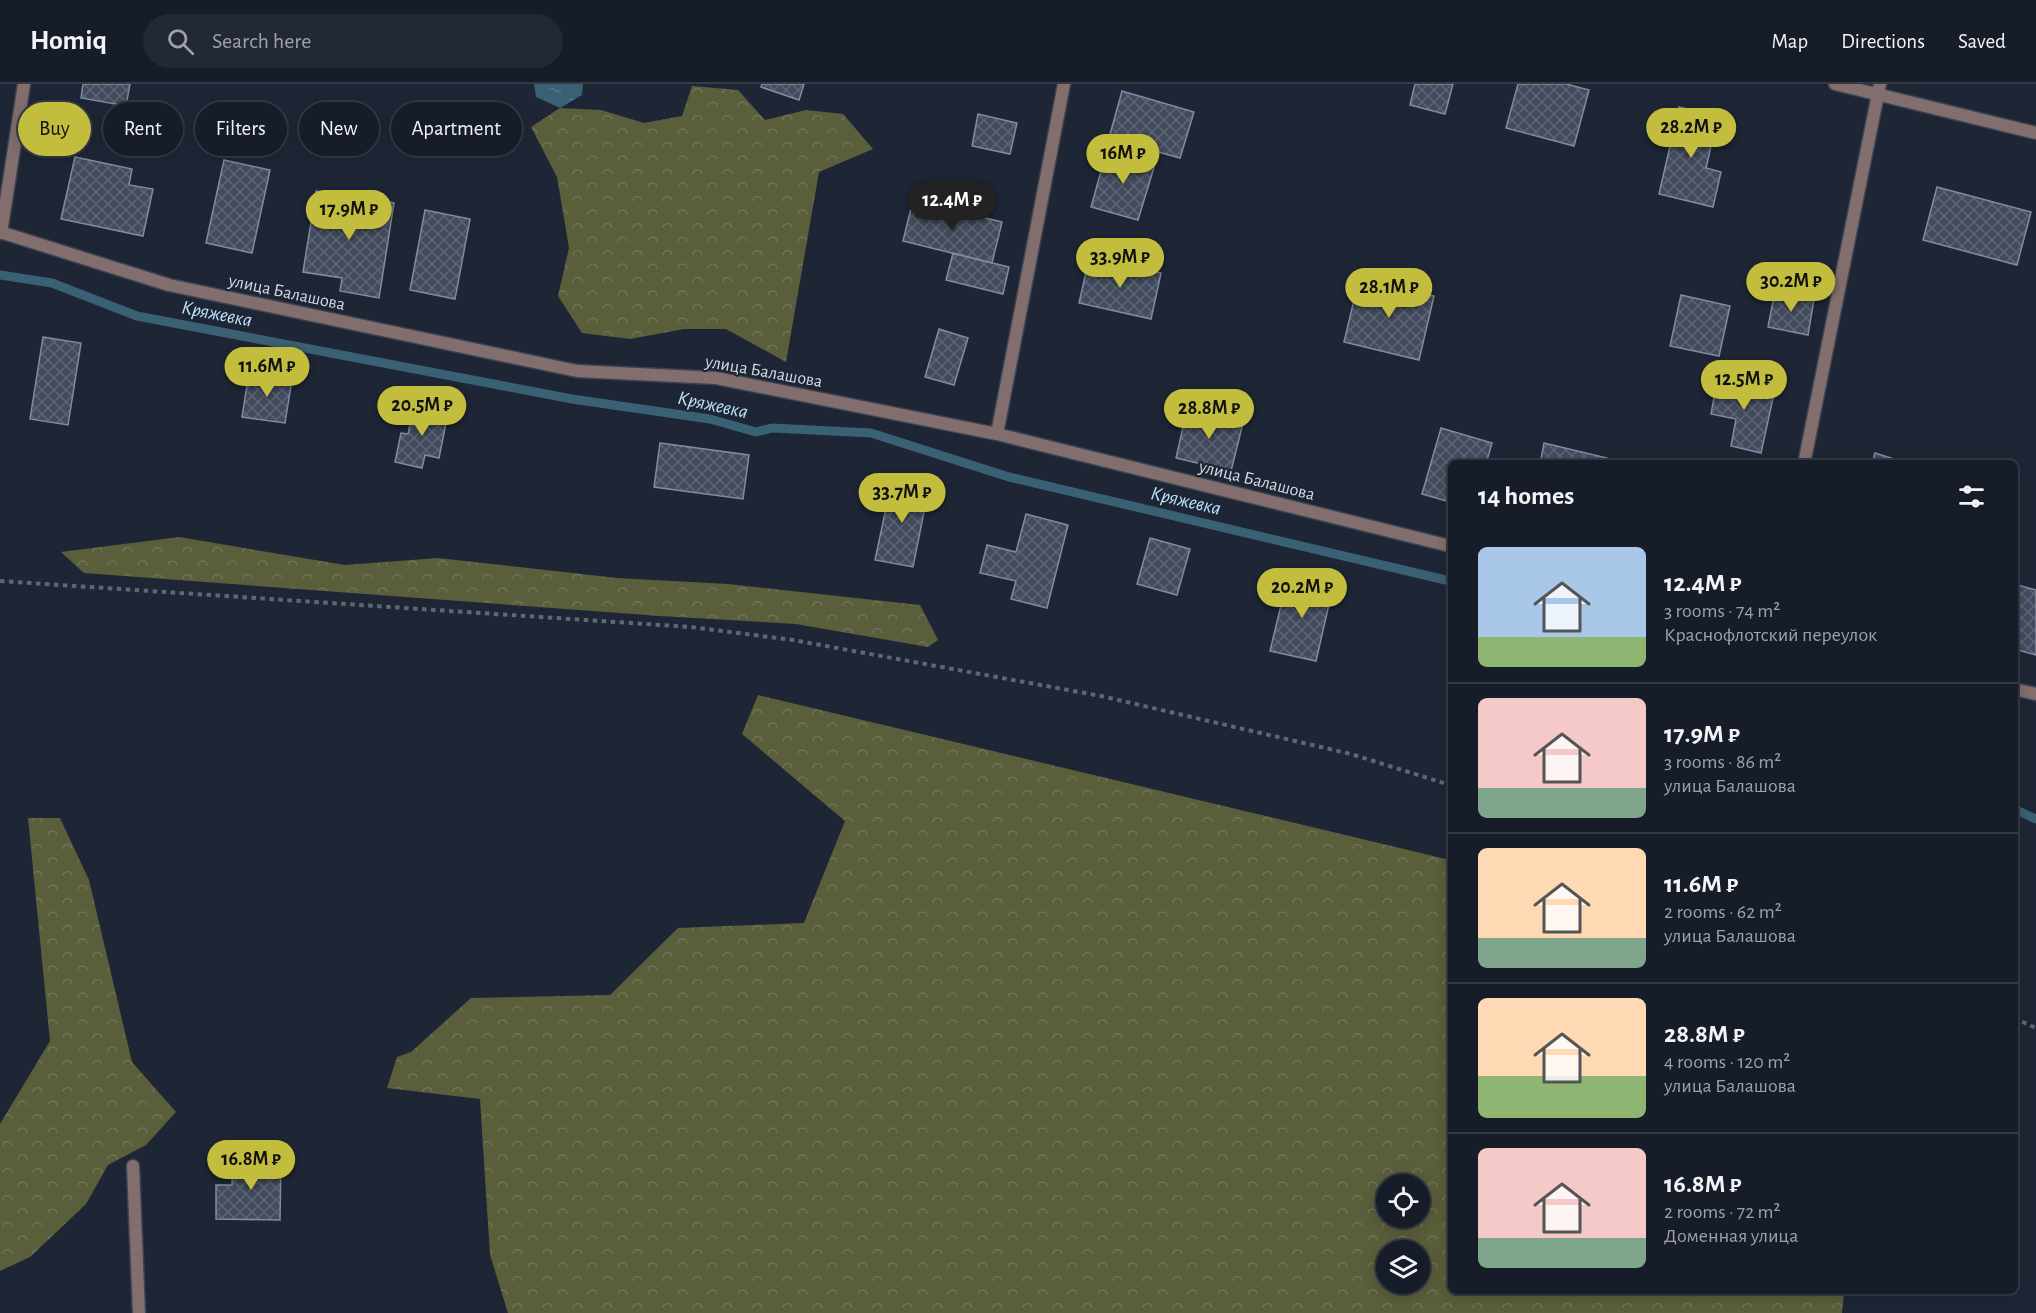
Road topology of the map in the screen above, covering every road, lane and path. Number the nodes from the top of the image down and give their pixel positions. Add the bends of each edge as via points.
1 (24, 84) edge
2 (1064, 84) edge
3 (1836, 84) edge
4 (1879, 89) edge
5 (2036, 133) edge
6 (1, 233) edge
7 (997, 434) junction
8 (1805, 460) edge
9 (1448, 546) edge
10 (0, 581) edge
11 (2018, 690) edge
12 (2036, 694) edge
13 (1448, 784) edge
14 (2018, 1020) edge
15 (2036, 1028) edge
16 (133, 1166) dead end
17 (139, 1313) edge

1 - 6 street
2 - 7 street
3 - 4 street
4 - 5 street
4 - 8 street
6 - 7 street, улица Балашова via 169,285 577,371 716,378
7 - 9 street, улица Балашова
10 - 13 path via 691,627 783,638 1165,710 1351,754
11 - 12 street
14 - 15 path
16 - 17 street

